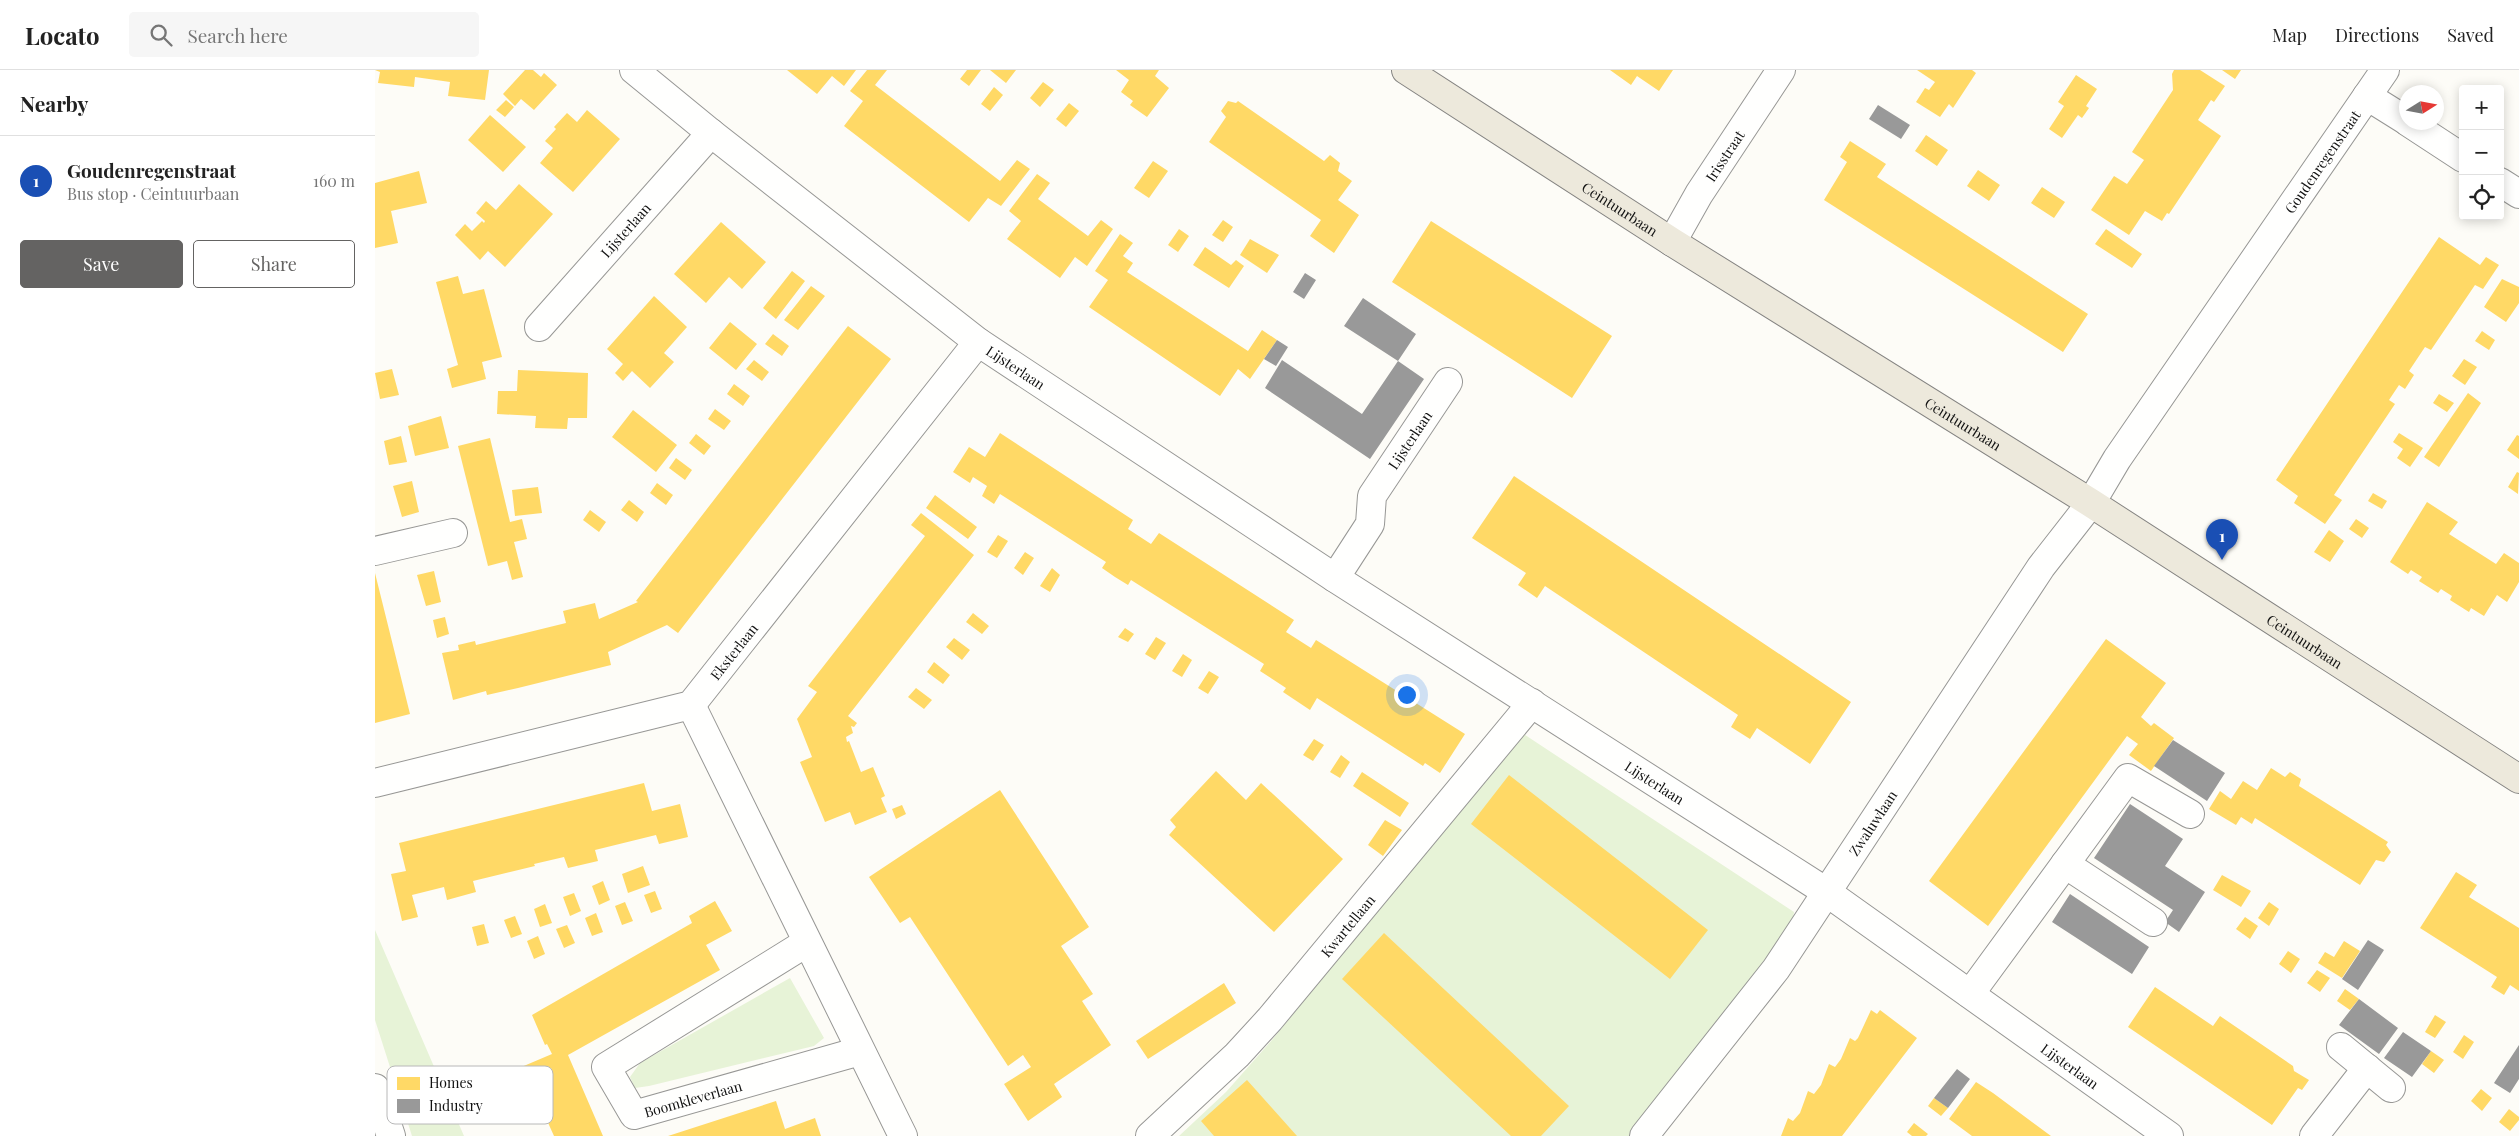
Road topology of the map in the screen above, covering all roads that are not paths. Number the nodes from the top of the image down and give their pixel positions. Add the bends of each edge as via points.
1 (634, 70) edge
2 (1406, 70) edge
3 (1781, 70) edge
4 (2385, 70) edge
5 (2367, 96) junction
6 (2399, 117) edge
7 (2419, 130) edge
8 (711, 133) junction
9 (2459, 155) edge
10 (2504, 185) edge
11 (2519, 194) edge
12 (1672, 242) junction
13 (539, 327) dead end
14 (978, 342) junction
15 (1448, 382) dead end
16 (2091, 503) junction
17 (453, 533) dead end
18 (375, 552) edge
19 (1335, 578) junction
20 (1532, 703) junction
21 (691, 705) junction
22 (2519, 779) edge
23 (375, 783) edge
24 (2190, 814) dead end
25 (2065, 864) junction
26 (1825, 891) junction
27 (2153, 922) dead end
28 (806, 943) junction
29 (1970, 994) junction
30 (2341, 1047) dead end
31 (860, 1051) junction
32 (2367, 1068) junction
33 (375, 1088) edge
34 (2391, 1088) dead end
35 (391, 1136) edge
36 (903, 1136) edge
37 (1150, 1136) edge
38 (1644, 1136) edge
39 (2169, 1136) edge
40 (2314, 1136) edge

1 - 8 street, Lijsterlaan
2 - 12 main road, Ceintuurbaan
3 - 12 street, Irisstraat via 1699,194
4 - 5 street, Goudenregenstraat
5 - 6 street
5 - 16 street, Goudenregenstraat via 2122,451
7 - 9 street
8 - 13 street, Lijsterlaan
8 - 14 street, Lijsterlaan
10 - 11 street
12 - 16 main road, Ceintuurbaan
14 - 19 street, Lijsterlaan
14 - 21 street, Eksterlaan
15 - 19 street, Lijsterlaan via 1372,496 1370,524
16 - 22 main road, Ceintuurbaan
16 - 26 street, Zwaluwlaan via 2041,567
17 - 18 street
19 - 20 street, Lijsterlaan
20 - 26 street, Lijsterlaan
20 - 37 street, Kwartellaan via 1270,1019 1237,1055
21 - 23 street
21 - 28 street
24 - 25 street via 2128,778
25 - 27 street
25 - 29 street
26 - 29 street, Lijsterlaan
26 - 38 street, Zwaluwlaan via 1776,969
28 - 31 street
28 - 31 street, Boomkleverlaan via 606,1067 634,1114
29 - 39 street, Lijsterlaan
30 - 32 street
31 - 36 street
32 - 34 street
32 - 40 street
33 - 35 street

